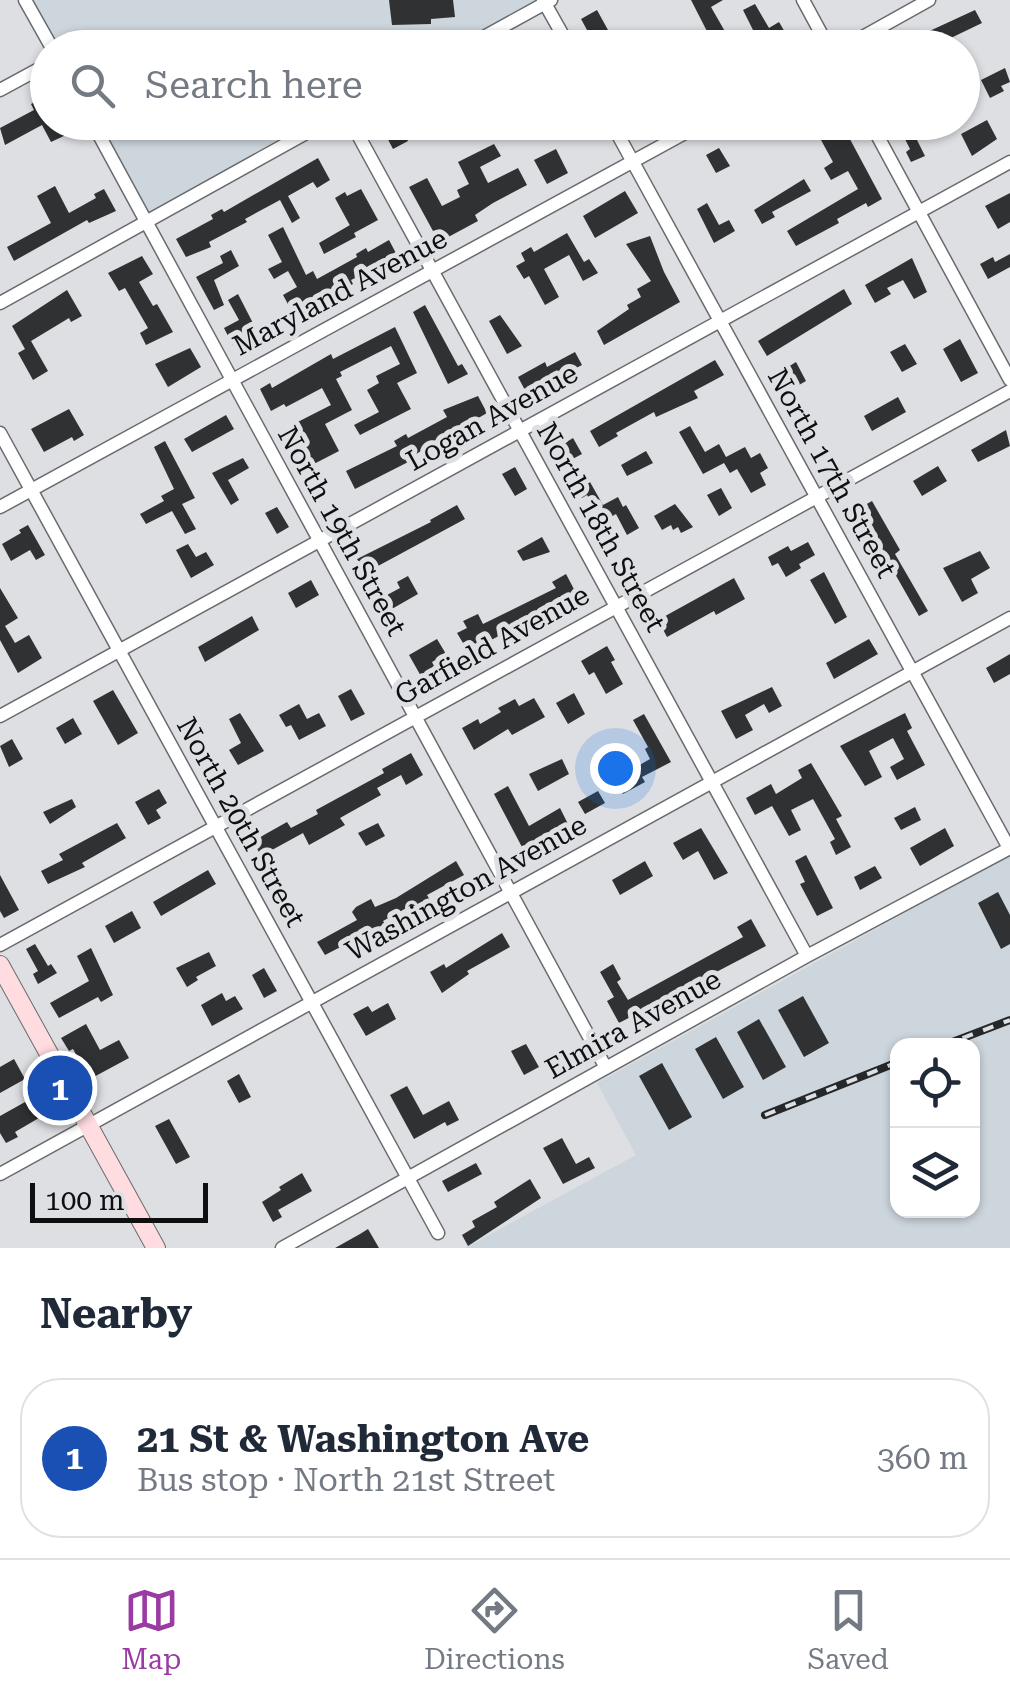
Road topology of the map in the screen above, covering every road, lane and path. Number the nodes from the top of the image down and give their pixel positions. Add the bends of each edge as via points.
1 (25, 0) edge
2 (803, 0) edge
3 (929, 0) edge
4 (547, 1) edge
5 (42, 30) edge
6 (496, 30) edge
7 (561, 30) edge
8 (819, 30) edge
9 (875, 30) edge
10 (30, 74) edge
11 (0, 90) edge
12 (101, 140) edge
13 (294, 140) edge
14 (361, 140) edge
15 (620, 140) edge
16 (672, 140) edge
17 (880, 140) edge
18 (632, 162) junction
19 (1010, 162) edge
20 (919, 213) junction
21 (145, 224) junction
22 (432, 271) junction
23 (0, 303) edge
24 (720, 322) junction
25 (231, 380) junction
26 (1010, 380) edge
27 (1010, 391) edge
28 (519, 430) junction
29 (0, 433) edge
30 (31, 490) junction
31 (816, 497) junction
32 (0, 507) edge
33 (319, 541) junction
34 (615, 605) junction
35 (1010, 618) edge
36 (119, 652) junction
37 (912, 671) junction
38 (0, 716) edge
39 (416, 716) junction
40 (711, 781) junction
41 (215, 827) junction
42 (1009, 848) edge
43 (509, 893) junction
44 (0, 945) edge
45 (807, 956) junction
46 (0, 965) edge
47 (311, 1003) junction
48 (606, 1068) junction
49 (88, 1125) junction
50 (0, 1174) edge
51 (408, 1178) junction
52 (438, 1234) dead end
53 (156, 1248) edge
54 (282, 1248) edge

1 - 5 street
2 - 8 street
3 - 9 street
4 - 6 street
4 - 7 street
10 - 11 street
12 - 21 street, North 19th Street
13 - 21 street
14 - 22 street, North 18th Street
15 - 18 street, North 17th Street
16 - 18 street, Maryland Avenue
17 - 20 street
18 - 22 street, Maryland Avenue
18 - 24 street, North 17th Street
19 - 20 street, Logan Avenue
20 - 24 street, Logan Avenue
20 - 26 street
21 - 23 street
21 - 25 street, North 19th Street
22 - 25 street, Maryland Avenue
22 - 28 street, North 18th Street
24 - 28 street, Logan Avenue
24 - 31 street, North 17th Street
25 - 30 street, Maryland Avenue
25 - 33 street, North 19th Street
27 - 31 street, Garfield Avenue
28 - 33 street, Logan Avenue
28 - 34 street, North 18th Street
29 - 30 street, North 20th Street
30 - 32 street, Maryland Avenue
30 - 36 street, North 20th Street
31 - 34 street, Garfield Avenue
31 - 37 street, North 17th Street
33 - 36 street, Logan Avenue
33 - 39 street, North 19th Street
34 - 39 street, Garfield Avenue
34 - 40 street, North 18th Street
35 - 37 street, Washington Avenue
36 - 38 street, Logan Avenue
36 - 41 street, North 20th Street
37 - 40 street, Washington Avenue
37 - 42 street, North 17th Street
39 - 41 street, Garfield Avenue
39 - 43 street, North 19th Street
40 - 43 street, Washington Avenue
40 - 45 street, North 18th Street
41 - 44 street, Garfield Avenue
41 - 47 street, North 20th Street
42 - 45 street, Elmira Avenue
43 - 47 street, Washington Avenue
43 - 48 street, North 19th Street
45 - 48 street, Elmira Avenue
46 - 49 street
47 - 49 street, Washington Avenue
47 - 51 street, North 20th Street
48 - 51 street, Elmira Avenue
49 - 50 street, Washington Avenue
49 - 53 street
51 - 52 street, North 20th Street
51 - 54 street, Elmira Avenue

